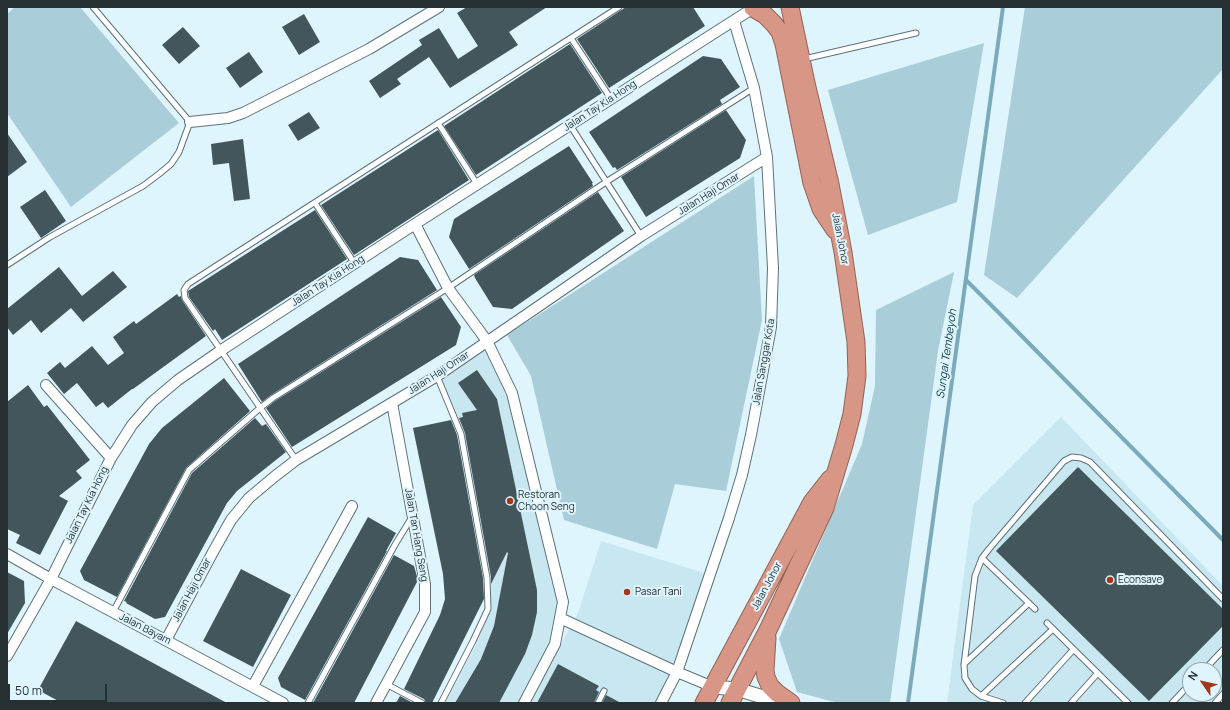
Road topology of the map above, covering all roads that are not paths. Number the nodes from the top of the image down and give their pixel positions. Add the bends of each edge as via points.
1 (93, 7) edge
2 (439, 7) edge
3 (619, 7) edge
4 (790, 7) edge
5 (745, 12) edge
6 (916, 33) dead end
7 (571, 38) junction
8 (801, 60) junction
9 (754, 88) junction
10 (611, 99) junction
11 (190, 122) junction
12 (438, 124) junction
13 (570, 125) junction
14 (767, 157) junction
15 (606, 182) junction
16 (477, 184) junction
17 (315, 203) junction
18 (415, 224) junction
19 (641, 236) junction
20 (840, 236) junction
21 (355, 264) junction
22 (7, 265) edge
23 (448, 288) junction
24 (487, 341) junction
25 (220, 351) junction
26 (437, 376) junction
27 (46, 385) dead end
28 (392, 403) junction
29 (260, 408) junction
30 (111, 458) junction
31 (296, 460) junction
32 (835, 472) junction
33 (352, 506) dead end
34 (412, 517) junction
35 (7, 554) edge
36 (982, 558) junction
37 (51, 579) junction
38 (1223, 599) edge
39 (1029, 603) junction
40 (1035, 609) dead end
41 (113, 612) junction
42 (560, 618) junction
43 (1047, 624) dead end
44 (1053, 629) junction
45 (768, 630) junction
46 (166, 640) junction
47 (1074, 650) junction
48 (1223, 650) edge
49 (7, 656) edge
50 (1212, 662) edge
51 (964, 665) junction
52 (677, 672) junction
53 (1097, 674) junction
54 (386, 684) junction
55 (253, 686) junction
56 (713, 687) junction
57 (604, 691) dead end
58 (1182, 692) edge
59 (1223, 694) edge
60 (981, 696) junction
61 (732, 699) edge
62 (283, 703) edge
63 (308, 703) edge
64 (376, 703) edge
65 (422, 703) edge
66 (441, 703) edge
67 (524, 703) edge
68 (598, 703) edge
69 (660, 703) edge
70 (704, 703) edge
71 (782, 703) edge
72 (791, 703) edge
73 (1003, 703) edge
74 (1025, 703) edge
75 (1071, 703) edge
76 (1128, 703) edge
77 (1172, 703) edge
78 (1215, 703) edge

1 - 11 lane
2 - 11 street via 369,49 243,113 228,118
3 - 7 lane
4 - 8 highway, Jalan Johor
5 - 9 street, Jalan Sanggar Kota via 743,50
5 - 10 street, Jalan Tay Kia Hong
5 - 20 highway via 765,15 780,32 812,183 821,209
6 - 8 lane
7 - 10 lane
7 - 12 lane
8 - 20 highway, Jalan Johor
9 - 14 street, Jalan Sanggar Kota
9 - 15 lane
10 - 13 street, Jalan Tay Kia Hong
11 - 22 lane via 179,152 171,164 159,174 143,186 50,237
12 - 16 lane
12 - 17 lane
13 - 15 lane
13 - 16 street, Jalan Tay Kia Hong
14 - 19 street, Jalan Haji Omar
14 - 52 street, Jalan Sanggar Kota via 773,296 770,335 762,381 742,474 727,526
15 - 19 lane
15 - 23 lane
16 - 18 street, Jalan Tay Kia Hong
17 - 21 lane
17 - 25 lane via 188,284 184,290 186,298
18 - 21 street, Jalan Tay Kia Hong
18 - 23 street
19 - 24 street, Jalan Haji Omar
20 - 32 highway, Jalan Johor via 855,335 857,376 852,414
21 - 25 street, Jalan Tay Kia Hong
23 - 24 street
23 - 29 lane
24 - 26 street, Jalan Haji Omar
24 - 42 street via 512,393 563,602
25 - 29 lane
25 - 30 street, Jalan Tay Kia Hong via 152,402 132,425
26 - 28 street, Jalan Haji Omar
26 - 66 lane via 461,434 487,578 488,609
27 - 30 street
28 - 31 street, Jalan Haji Omar
28 - 34 street, Jalan Tan Hang Seng
29 - 31 lane
29 - 41 lane via 189,470
30 - 37 street, Jalan Tay Kia Hong
31 - 46 street, Jalan Haji Omar via 249,498 231,520
32 - 45 highway, Jalan Johor via 825,508
32 - 56 highway, Jalan Johor via 812,502
33 - 55 street
34 - 54 street, Jalan Tan Hang Seng via 425,584 425,612
34 - 63 lane
35 - 37 street, Jalan Bayam
36 - 38 lane via 1064,461 1072,457 1081,458 1090,462
36 - 39 lane
36 - 51 lane via 975,576
37 - 41 street, Jalan Bayam
37 - 49 street, Jalan Tay Kia Hong
39 - 40 lane
39 - 51 lane
41 - 46 street, Jalan Bayam
42 - 52 street
42 - 67 street via 555,644
43 - 44 lane
44 - 47 lane
44 - 60 lane
45 - 61 highway, Jalan Johor
45 - 72 highway via 766,677 770,686
46 - 55 street, Jalan Bayam
47 - 53 lane
47 - 74 lane
48 - 50 lane
51 - 60 lane via 965,678 972,689
52 - 56 street
52 - 69 street, Jalan Sanggar Kota
53 - 75 lane
53 - 76 lane
54 - 64 street, Jalan Tan Hang Seng
54 - 65 lane
55 - 62 street, Jalan Bayam
56 - 61 street
56 - 70 highway, Jalan Johor
57 - 68 lane
58 - 77 lane
59 - 78 lane
60 - 73 lane
61 - 71 street

